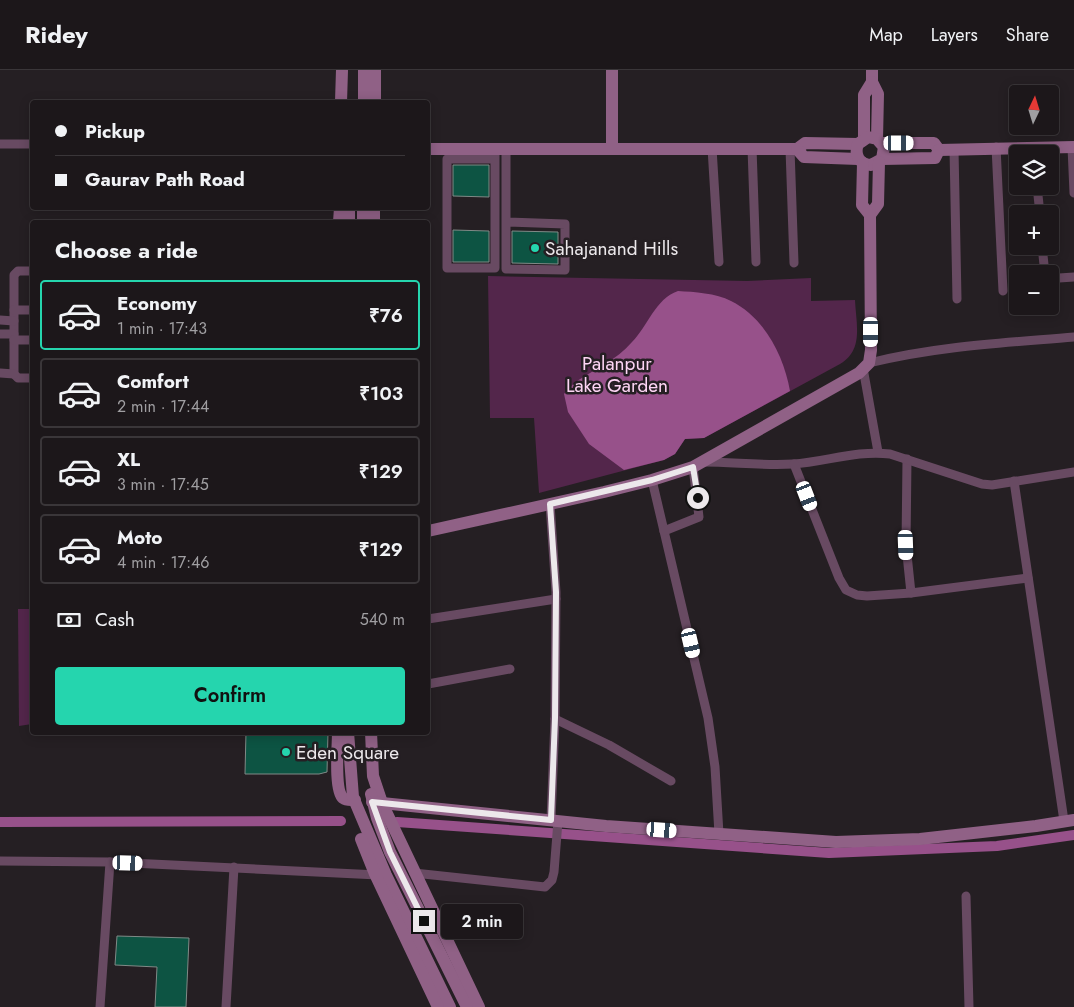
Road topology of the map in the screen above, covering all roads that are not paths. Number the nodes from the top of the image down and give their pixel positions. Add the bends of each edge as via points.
1 (342, 70) edge
2 (350, 70) edge
3 (364, 70) edge
4 (375, 70) edge
5 (612, 70) edge
6 (872, 76) edge
7 (341, 100) edge
8 (350, 100) edge
9 (364, 100) edge
10 (375, 100) edge
11 (861, 141) junction
12 (879, 141) junction
13 (0, 144) edge
14 (30, 144) edge
15 (996, 147) junction
16 (1073, 147) edge
17 (612, 148) junction
18 (712, 148) junction
19 (752, 148) junction
20 (1009, 148) edge
21 (1059, 148) edge
22 (430, 149) edge
23 (793, 149) junction
24 (954, 149) junction
25 (939, 150) junction
26 (499, 152) junction
27 (880, 160) junction
28 (861, 161) junction
29 (1074, 193) edge
30 (870, 216) junction
31 (506, 222) junction
32 (719, 262) dead end
33 (756, 262) dead end
34 (794, 263) dead end
35 (30, 271) edge
36 (1074, 277) edge
37 (1059, 278) dead end
38 (1003, 291) dead end
39 (957, 299) dead end
40 (14, 310) junction
41 (30, 310) edge
42 (0, 320) edge
43 (14, 321) junction
44 (0, 334) edge
45 (14, 337) junction
46 (1074, 337) edge
47 (30, 340) edge
48 (866, 366) junction
49 (0, 373) edge
50 (14, 374) junction
51 (30, 378) edge
52 (878, 452) junction
53 (907, 459) junction
54 (698, 464) junction
55 (794, 464) junction
56 (1074, 472) edge
57 (652, 480) junction
58 (1014, 481) junction
59 (550, 504) junction
60 (664, 530) junction
61 (430, 531) edge
62 (1028, 578) junction
63 (911, 593) junction
64 (556, 599) junction
65 (430, 619) edge
66 (510, 668) dead end
67 (430, 684) edge
68 (555, 718) junction
69 (338, 735) edge
70 (348, 735) edge
71 (365, 735) edge
72 (371, 735) edge
73 (671, 781) dead end
74 (351, 800) junction
75 (377, 803) junction
76 (377, 818) junction
77 (362, 821) junction
78 (1069, 821) edge
79 (555, 823) junction
80 (382, 831) junction
81 (719, 834) junction
82 (368, 836) junction
83 (0, 861) edge
84 (110, 862) junction
85 (234, 867) junction
86 (414, 873) junction
87 (380, 875) junction
88 (966, 896) dead end
89 (100, 1007) edge
90 (226, 1007) edge
91 (438, 1007) edge
92 (450, 1007) edge
93 (467, 1007) edge
94 (479, 1007) edge
95 (969, 1007) edge

1 - 7 street
2 - 8 street
3 - 9 street
4 - 10 street
5 - 17 street
6 - 11 street via 864,95
6 - 12 street via 878,94
11 - 12 street
11 - 23 street via 804,143
11 - 28 street via 856,151
12 - 25 street via 934,143
12 - 27 street via 884,151
13 - 14 street
15 - 20 street
15 - 24 street
15 - 38 street
16 - 21 street
16 - 29 street
17 - 18 street
17 - 26 street
18 - 19 street
18 - 32 street
19 - 23 street
19 - 33 street
22 - 26 street
23 - 28 street via 804,157
23 - 34 street
24 - 25 street
24 - 39 street
25 - 27 street via 936,158
26 - 26 street via 495,268 447,268 448,159
26 - 31 street
27 - 28 street via 871,165
27 - 30 street via 878,204
28 - 30 street via 862,205
30 - 48 street via 871,350
31 - 31 street via 565,224 565,270 506,269
35 - 40 street via 18,271 14,275
36 - 37 street
40 - 41 street
40 - 43 street
42 - 43 street
43 - 45 street
44 - 45 street
45 - 47 street
45 - 50 street
46 - 48 street via 947,347
48 - 52 street
48 - 54 street
49 - 50 street
50 - 51 street via 18,378
52 - 53 street
52 - 55 street
53 - 58 street via 982,484
53 - 63 street via 906,545
54 - 55 street
54 - 57 street
54 - 60 street via 699,517
55 - 63 street via 846,590 867,596
56 - 58 street
57 - 59 street
57 - 60 street
58 - 62 street
59 - 61 street
59 - 64 street
60 - 81 street via 708,718
62 - 63 street
62 - 78 street
64 - 65 street
64 - 68 street
66 - 67 street
68 - 73 street
68 - 79 street
69 - 74 street via 339,788 341,795
70 - 74 street
71 - 75 street via 365,764
72 - 75 street
74 - 77 street
74 - 87 street
75 - 76 street
75 - 79 street
75 - 86 street
76 - 77 street
76 - 80 street
77 - 82 street
78 - 81 street via 920,839 869,841 836,842
79 - 81 street
79 - 86 street via 554,872 545,887
80 - 82 street
80 - 93 street
82 - 87 street
83 - 84 street
84 - 85 street
84 - 89 street
85 - 87 street
85 - 90 street
86 - 94 street
87 - 91 street
87 - 92 street
88 - 95 street

